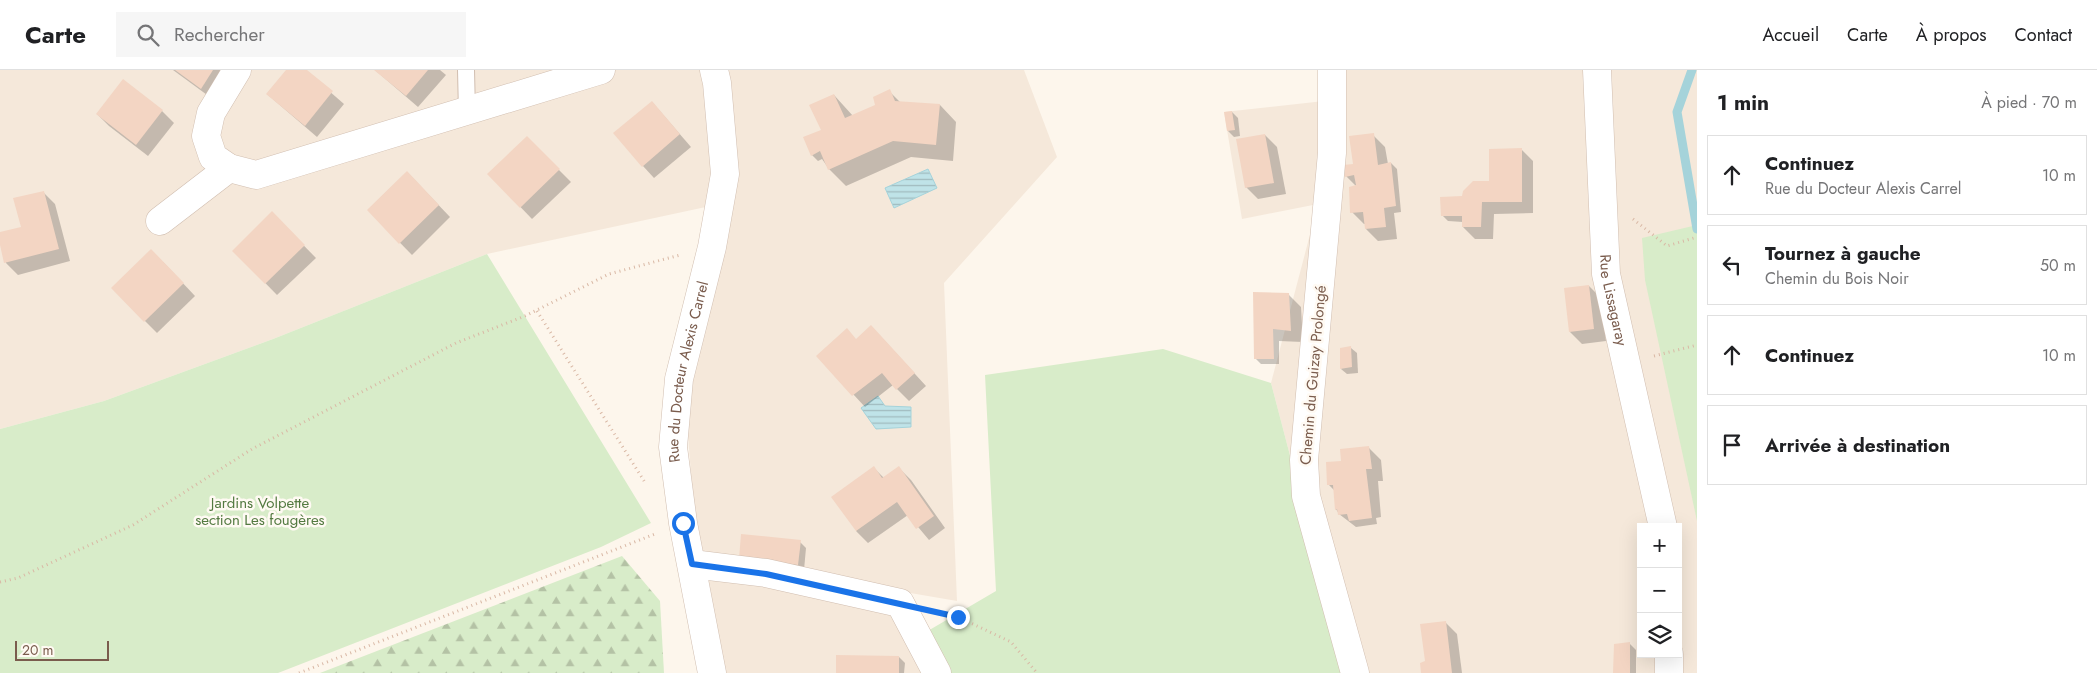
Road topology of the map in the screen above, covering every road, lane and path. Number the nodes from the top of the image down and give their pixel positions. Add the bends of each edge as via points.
1 (237, 70) edge
2 (466, 70) edge
3 (601, 70) edge
4 (714, 70) edge
5 (1332, 70) edge
6 (1597, 70) edge
7 (467, 112) junction
8 (228, 168) junction
9 (1628, 216) dead end
10 (160, 221) dead end
11 (1697, 236) edge
12 (712, 247) junction
13 (537, 311) junction
14 (1697, 345) edge
15 (1666, 353) dead end
16 (647, 485) dead end
17 (683, 523) junction
18 (1662, 523) edge
19 (692, 564) junction
20 (0, 582) edge
21 (900, 603) junction
22 (1669, 658) edge
23 (299, 673) edge
24 (712, 673) edge
25 (937, 673) edge
26 (1038, 673) edge
27 (1355, 673) edge
28 (1669, 673) edge

1 - 8 street via 211,113 206,136 213,157
2 - 7 lane
3 - 7 street
4 - 12 street, Rue du Docteur Alexis Carrel via 725,174
5 - 27 street, Chemin du Guizay Prolongé via 1332,153 1304,460 1306,496
6 - 18 street, Rue Lissagaray via 1606,274
7 - 8 street via 256,175
8 - 10 street
9 - 11 path via 1667,246
12 - 13 path via 609,274
12 - 17 street, Rue du Docteur Alexis Carrel via 680,379 674,446
13 - 16 path
13 - 20 path via 456,343 252,449 132,525 18,578
14 - 15 path
17 - 19 street, Rue du Docteur Alexis Carrel
17 - 23 path
19 - 21 street via 766,574
19 - 24 street, Rue du Docteur Alexis Carrel
21 - 25 street
21 - 26 path via 958,617 1011,642
22 - 28 street

